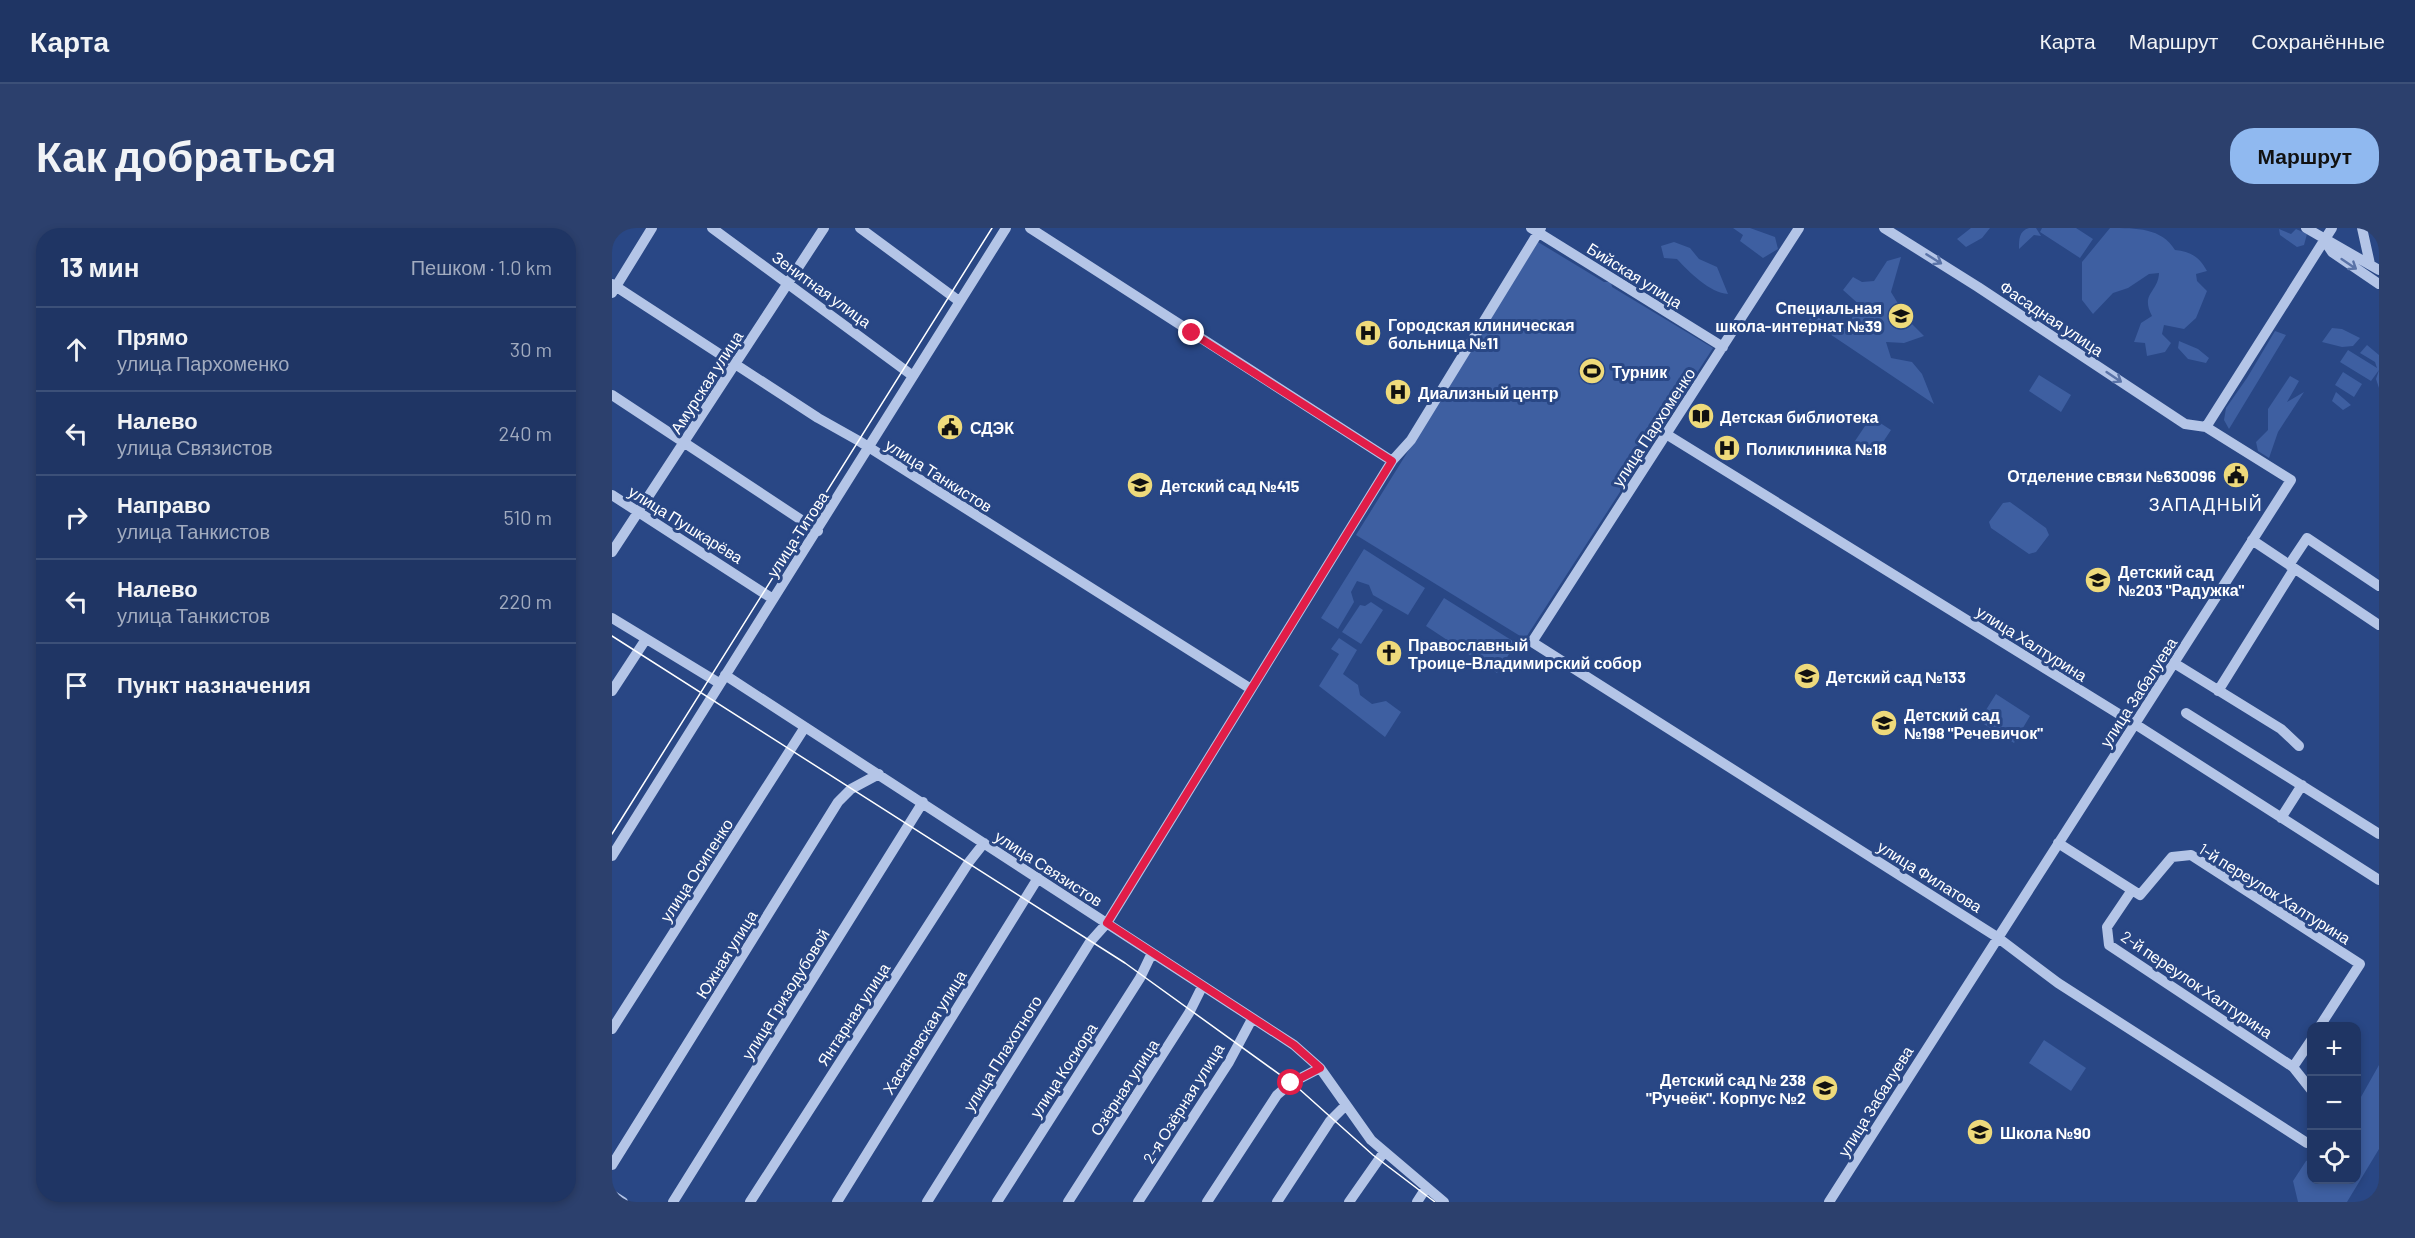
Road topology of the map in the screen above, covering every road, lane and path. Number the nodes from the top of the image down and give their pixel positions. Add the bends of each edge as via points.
1 (652, 228) edge
2 (712, 228) edge
3 (824, 228) edge
4 (860, 228) edge
5 (1006, 228) edge
6 (1030, 228) edge
7 (1799, 228) edge
8 (1884, 228) edge
9 (2306, 228) edge
10 (2332, 228) edge
11 (2362, 228) edge
12 (1537, 230) edge
13 (2324, 240) junction
14 (2374, 267) edge
15 (788, 283) junction
16 (2379, 284) edge
17 (613, 288) edge
18 (959, 301) junction
19 (1723, 347) junction
20 (736, 364) junction
21 (913, 376) junction
22 (612, 395) edge
23 (2206, 427) junction
24 (1666, 434) junction
25 (685, 441) junction
26 (868, 449) junction
27 (1392, 461) junction
28 (612, 495) edge
29 (639, 512) junction
30 (818, 531) junction
31 (2252, 540) junction
32 (612, 552) edge
33 (2292, 567) junction
34 (2379, 586) edge
35 (773, 599) junction
36 (612, 618) edge
37 (2379, 625) edge
38 (646, 639) junction
39 (1532, 642) joint
40 (2174, 663) junction
41 (722, 679) junction
42 (1251, 689) junction
43 (612, 691) edge
44 (2218, 691) junction
45 (2186, 713) dead end
46 (2135, 724) junction
47 (805, 727) junction
48 (2299, 747) dead end
49 (879, 774) junction
50 (2302, 785) junction
51 (923, 802) junction
52 (2281, 818) junction
53 (2379, 834) edge
54 (984, 843) junction
55 (2058, 843) junction
56 (612, 856) edge
57 (1038, 878) junction
58 (2379, 880) edge
59 (2132, 890) junction
60 (1107, 923) junction
61 (1997, 937) junction
62 (1152, 953) junction
63 (1202, 987) junction
64 (1252, 1019) junction
65 (2323, 1022) edge
66 (612, 1029) edge
67 (2307, 1046) edge
68 (2293, 1067) junction
69 (1320, 1068) junction
70 (2307, 1085) edge
71 (1346, 1105) junction
72 (2307, 1143) dead end
73 (1383, 1152) junction
74 (612, 1165) edge
75 (1426, 1188) junction
76 (612, 1195) edge
77 (623, 1202) edge
78 (672, 1202) edge
79 (750, 1202) edge
80 (837, 1202) edge
81 (927, 1202) edge
82 (997, 1202) edge
83 (1068, 1202) edge
84 (1138, 1202) edge
85 (1207, 1202) edge
86 (1277, 1202) edge
87 (1349, 1202) edge
88 (1417, 1202) edge
89 (1444, 1202) edge
90 (1829, 1202) edge

1 - 17 street
2 - 15 street, Зенитная улица
3 - 15 street, Амурская улица
4 - 18 street
5 - 18 street, улица Титова
6 - 27 street
7 - 19 street, улица Пархоменко
8 -> 23 street, Фасадная улица via 2185,424
9 - 13 street
10 - 13 street
11 - 14 street
12 - 19 street, Бийская улица
12 - 27 street via 1412,440
13 - 14 street
13 -> 16 street via 2332,252
13 - 23 street
15 - 20 street, Амурская улица
15 - 21 street, Зенитная улица
17 - 20 street, улица Танкистов
18 - 21 street, улица Титова
19 - 24 street, улица Пархоменко
20 - 25 street, Амурская улица
20 - 26 street, улица Танкистов
21 - 26 street, улица Титова
22 - 25 street
23 - 31 street, улица Забалуева via 2290,480
24 - 39 street, улица Пархоменко
24 - 46 street, улица Халтурина
25 - 29 street, Амурская улица
25 - 30 street
26 - 30 street, улица Титова
26 - 42 street, улица Танкистов
27 - 42 street
28 - 29 street, улица Пушкарёва
29 - 32 street, Амурская улица
29 - 35 street, улица Пушкарёва
30 - 35 street, улица Титова
31 - 33 street
31 - 40 street, улица Забалуева
33 - 34 street via 2307,538
33 - 37 street
33 - 44 street
35 - 41 street, улица Титова
36 - 38 street, улица Связистов
38 - 41 street, улица Связистов
38 - 43 street
39 - 61 street, улица Филатова
40 - 44 street
40 - 46 street, улица Забалуева
41 - 47 street, улица Связистов
41 - 56 street, улица Титова
42 - 60 street
44 - 48 street via 2282,729
45 - 50 street
46 - 52 street, улица Халтурина
46 - 55 street, улица Забалуева
47 - 49 street, улица Связистов
47 - 66 street, улица Осипенко
49 - 51 street, улица Связистов
49 - 74 street, Южная улица via 851,789 838,802
50 - 52 street
50 - 53 street
51 - 54 street, улица Связистов
51 - 78 street, улица Гризодубовой
52 - 58 street, улица Халтурина
54 - 57 street, улица Связистов
54 - 79 street, Янтарная улица
55 - 59 street
55 - 61 street, улица Забалуева
57 - 60 street, улица Связистов
57 - 80 street, Хасановская улица
59 - 65 street, 1-й переулок Халтурина via 2140,895 2172,857 2191,855 2360,964
59 - 68 street, 2-й переулок Халтурина via 2107,927 2109,945
60 - 62 street, улица Связистов
60 - 81 street, улица Плахотного via 1090,942
61 - 72 street, улица Филатова via 2067,989
61 - 90 street, улица Забалуева
62 - 63 street, улица Связистов
62 - 82 street, улица Косиора via 1140,978
63 - 64 street, улица Связистов
63 - 83 street, Озёрная улица
64 - 69 street, улица Связистов via 1294,1045
64 - 84 street, 2-я Озёрная улица via 1229,1062
67 - 68 street
68 - 70 street, 2-й переулок Халтурина
69 - 71 street, улица Связистов
69 - 85 street via 1276,1095
71 - 73 street, улица Связистов
71 - 86 street via 1330,1121
73 - 75 street, улица Связистов
73 - 87 street
75 - 88 street
75 - 89 street, улица Связистов
76 - 77 street

